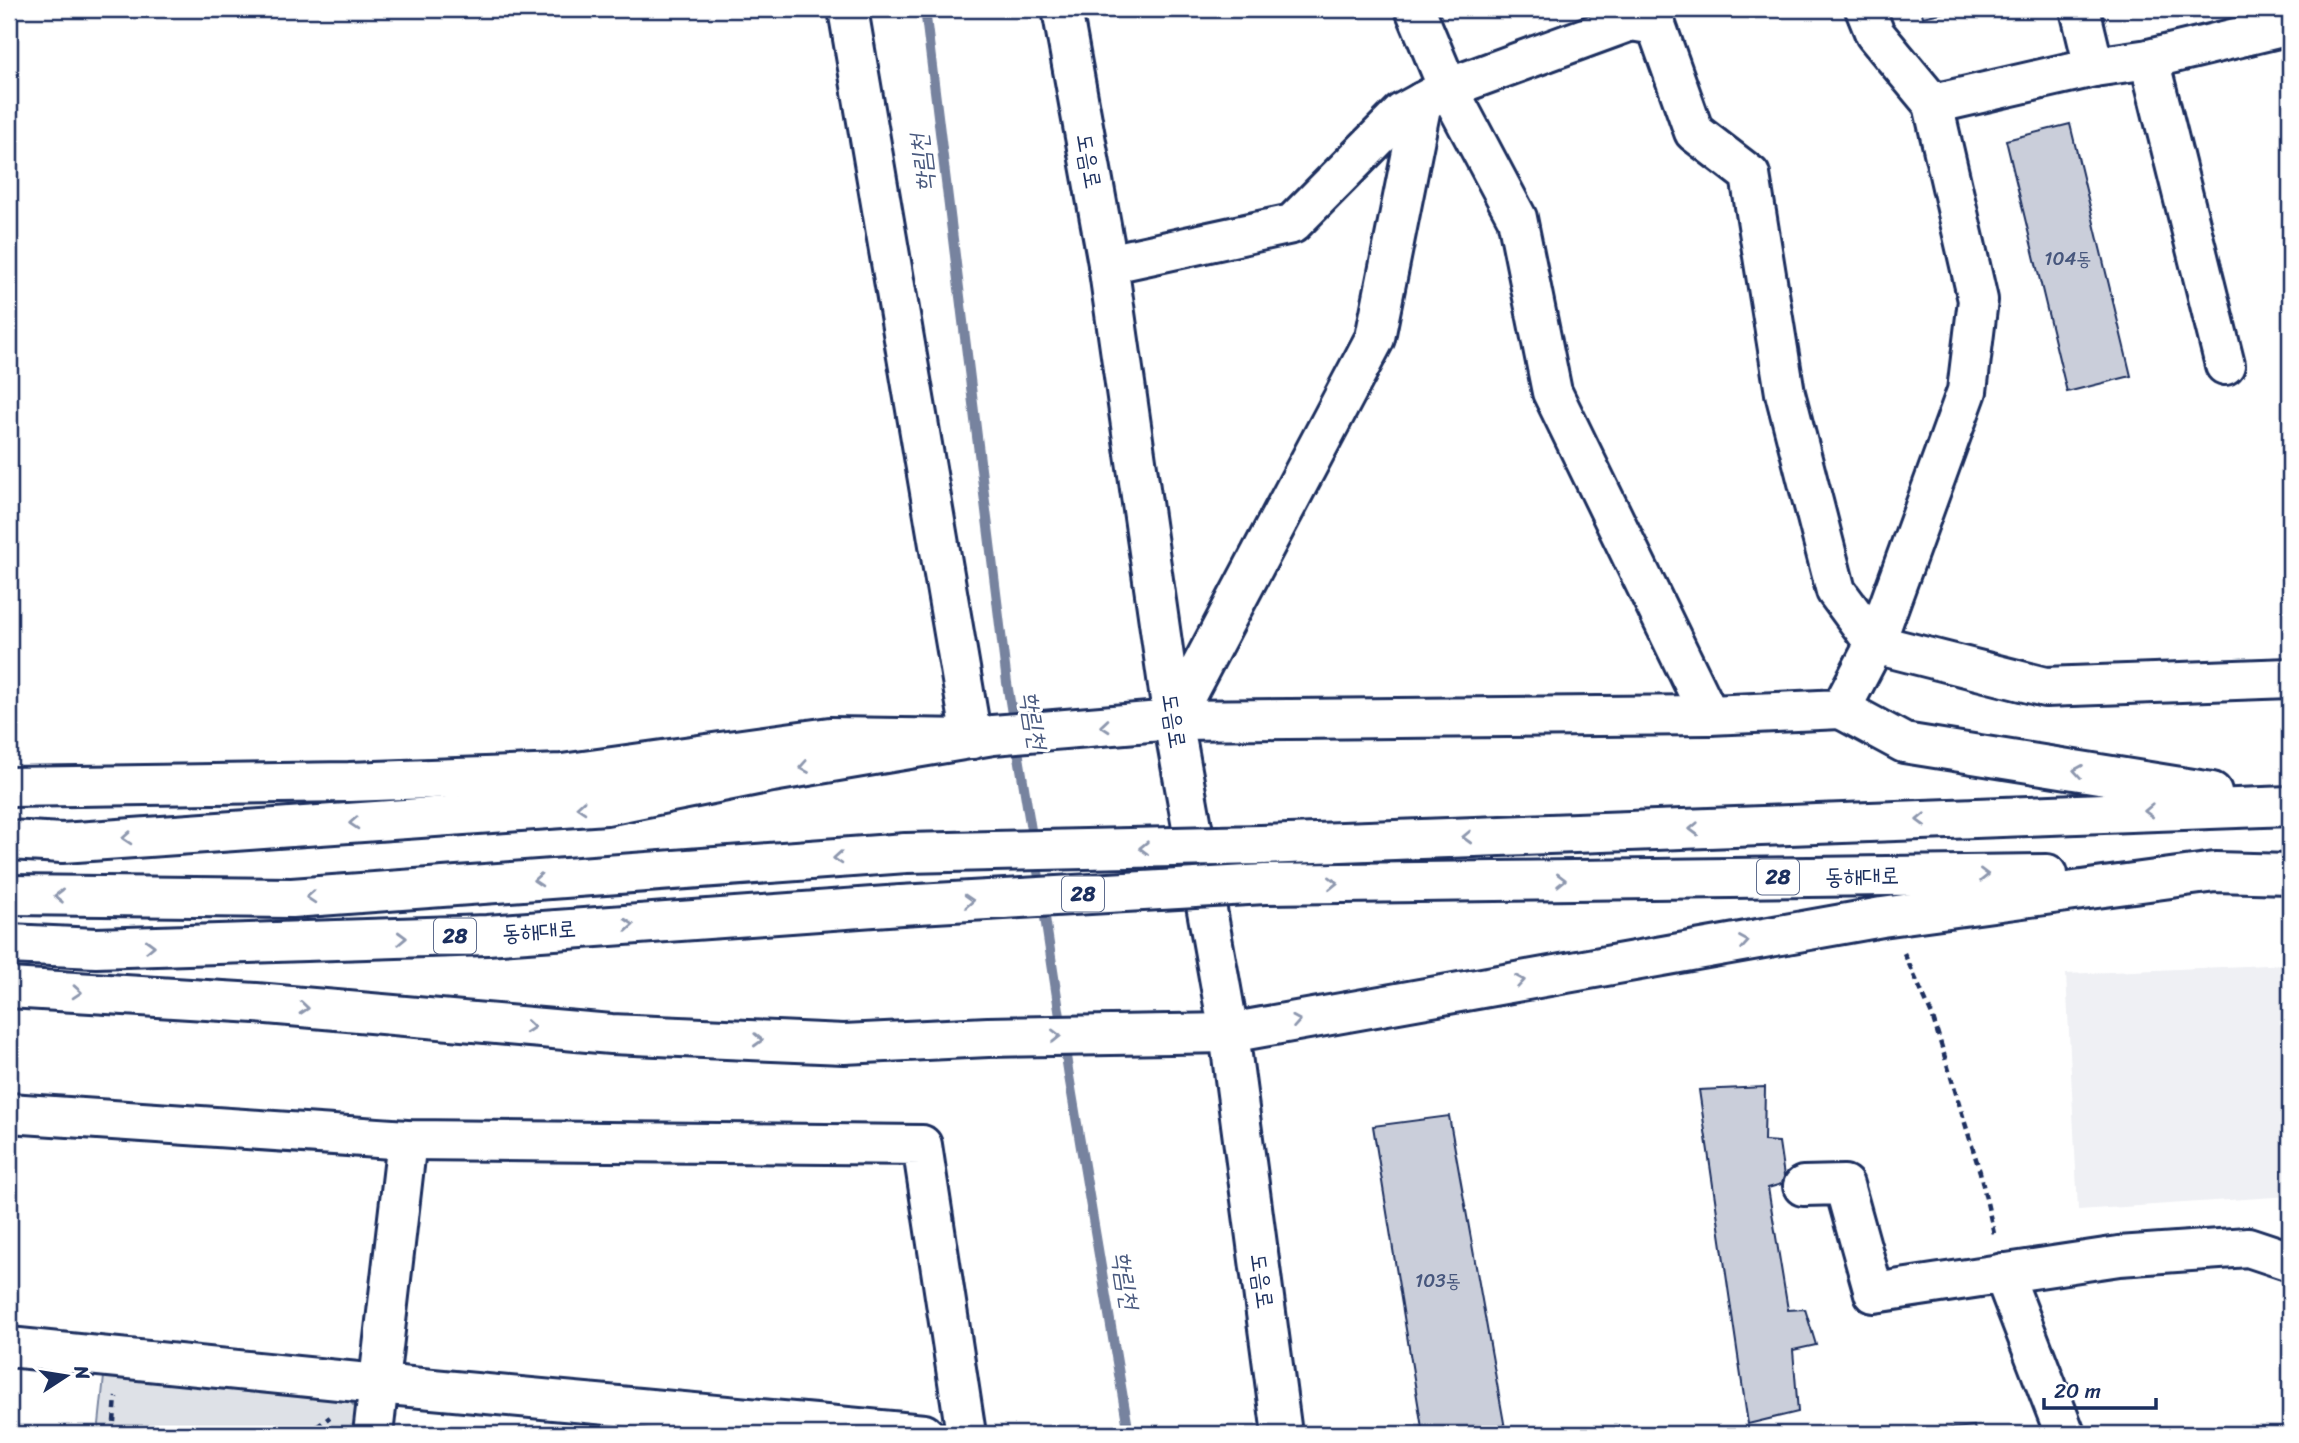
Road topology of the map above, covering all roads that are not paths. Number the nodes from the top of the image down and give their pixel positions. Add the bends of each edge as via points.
1 (848, 9) edge
2 (1062, 9) edge
3 (1415, 9) edge
4 (1865, 9) edge
5 (2080, 9) edge
6 (1628, 15) edge
7 (2290, 25) edge
8 (2149, 60) junction
9 (2094, 67) junction
10 (1435, 95) junction
11 (1933, 104) junction
12 (1108, 264) junction
13 (2225, 365) dead end
14 (1875, 644) junction
15 (2290, 678) edge
16 (1841, 709) junction
17 (1709, 715) junction
18 (1173, 720) junction
19 (982, 737) junction
20 (9, 787) edge
21 (2290, 805) edge
22 (9, 840) edge
23 (2290, 868) edge
24 (2216, 872) junction
25 (2290, 874) edge
26 (9, 895) edge
27 (9, 944) edge
28 (9, 988) edge
29 (1229, 1033) junction
30 (9, 1113) edge
31 (407, 1140) junction
32 (1803, 1186) dead end
33 (2290, 1261) edge
34 (2003, 1273) junction
35 (9, 1347) edge
36 (377, 1384) junction
37 (373, 1434) edge
38 (924, 1434) edge
39 (966, 1434) edge
40 (1282, 1434) edge
41 (2065, 1434) edge

1 - 19 street
2 - 12 street, 도음로
3 - 10 street
4 - 11 street via 1875,34
5 - 9 street
6 - 10 street
6 - 14 street via 1656,25 1694,132 1750,175 1785,393 1836,591
7 - 8 street
8 - 9 street
8 - 13 street
9 - 11 street
10 - 12 street via 1402,113 1292,224
10 - 17 street via 1517,218 1552,392
10 - 18 street via 1375,338
11 - 14 street via 1978,300 1967,391
12 - 18 street, 도음로
14 - 15 street via 2045,687
14 - 16 street
16 - 17 street
21 -> 16 street via 1904,743
17 - 18 street
18 -> 19 street
18 - 29 street, 도음로
19 - 20 street via 830,737 562,774
19 -> 22 street via 606,805 62,843
21 -> 26 street, bridge via 1261,845 906,853 292,898
23 - 24 street, 동해대로 / 28
24 - 25 street
27 -> 24 street, 동해대로 / 28, bridge via 96,948 487,935 1265,884
29 -> 24 street via 1882,917
28 -> 29 street via 270,1004 611,1034 844,1044
29 - 40 street, 도음로
30 - 31 street
31 - 36 street
31 - 39 street via 922,1145
32 - 34 street via 1844,1185 1874,1293
33 - 34 street via 2248,1247 2119,1256
34 - 41 street
35 - 36 street
36 - 37 street
36 - 38 street

